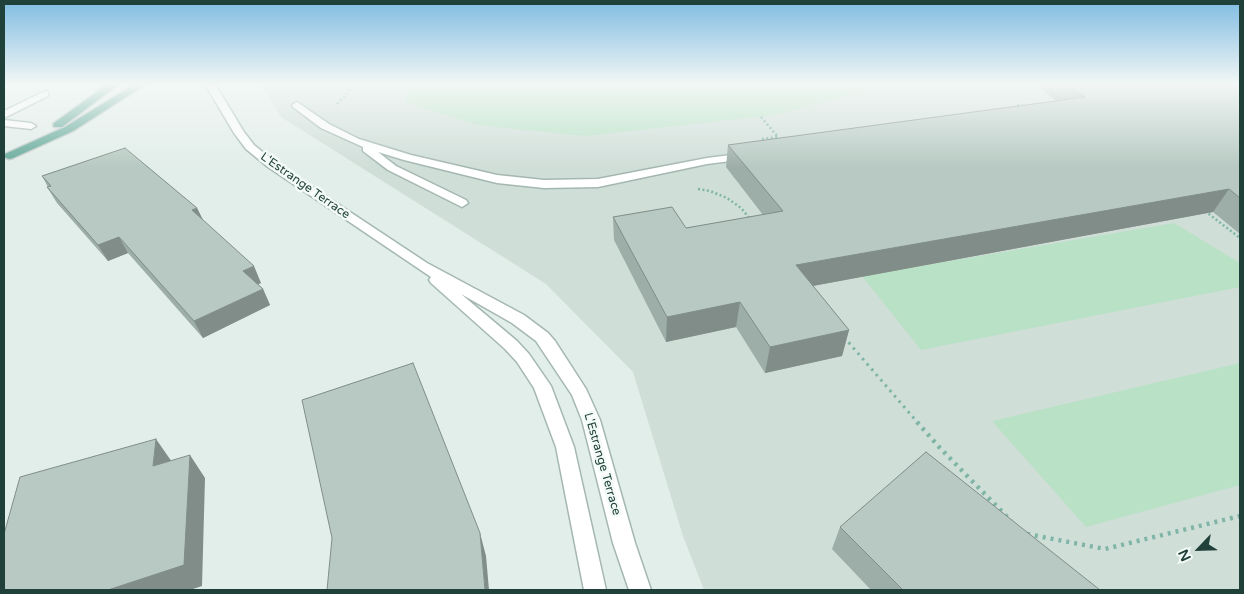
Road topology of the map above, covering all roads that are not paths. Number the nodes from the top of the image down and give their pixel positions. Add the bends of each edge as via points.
1 (77, 112) edge
2 (97, 112) edge
3 (225, 112) edge
4 (306, 112) edge
5 (4, 122) edge
6 (31, 126) dead end
7 (355, 141) junction
8 (755, 154) edge
9 (6, 158) edge
10 (462, 203) dead end
11 (422, 266) junction
12 (497, 306) junction
13 (479, 319) junction
14 (595, 590) edge
15 (640, 590) edge

1 - 9 main road
2 - 9 main road via 69,129
3 - 11 street, L'Estrange Terrace via 250,147 272,165
4 - 7 street via 325,126
5 - 6 street
7 - 8 street via 450,169 544,184 598,183
7 - 10 street via 392,168
11 - 12 street, L'Estrange Terrace
11 - 13 street, L'Estrange Terrace
12 - 13 street
12 - 15 street, L'Estrange Terrace via 542,337 580,394 595,433
13 - 14 street, L'Estrange Terrace via 523,358 548,398 565,447

